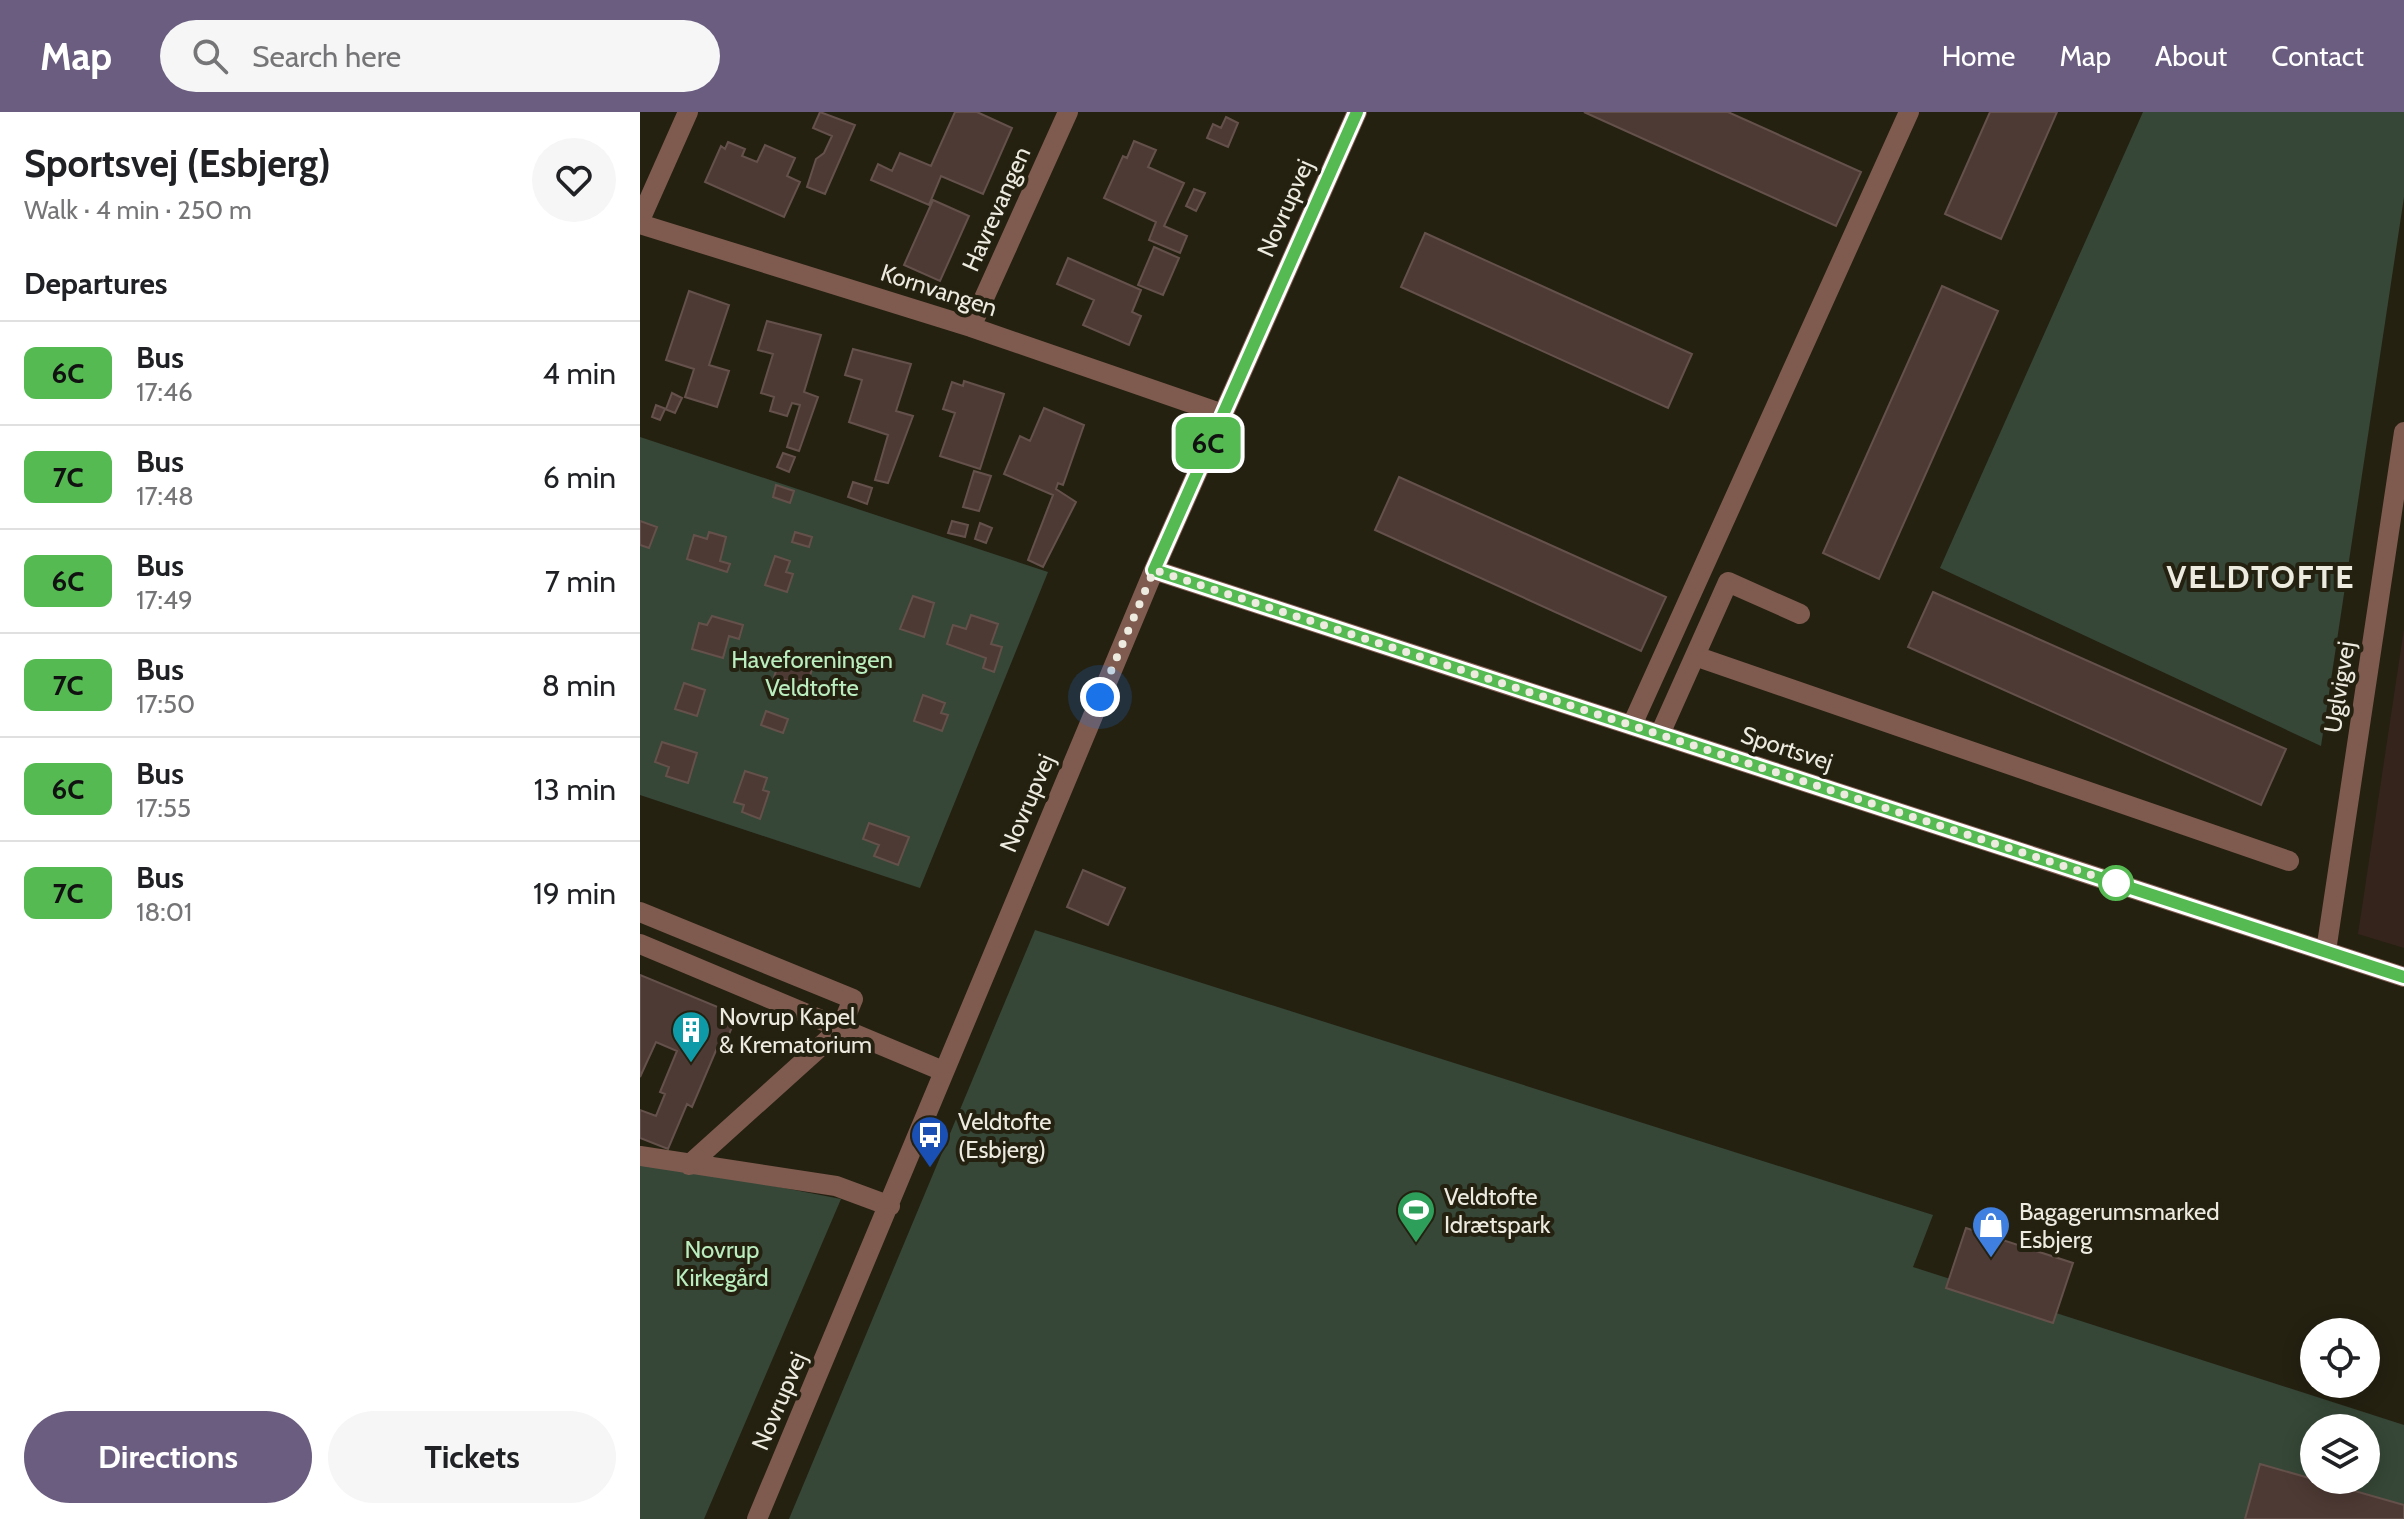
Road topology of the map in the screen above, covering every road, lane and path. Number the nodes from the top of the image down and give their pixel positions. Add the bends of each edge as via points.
1 (688, 112) edge
2 (1068, 112) edge
3 (1357, 112) edge
4 (1909, 112) edge
5 (640, 222) edge
6 (971, 327) junction
7 (1220, 413) junction
8 (2404, 432) edge
9 (2402, 464) edge
10 (1154, 570) junction
11 (1800, 614) dead end
12 (1695, 656) junction
13 (1632, 725) junction
14 (1660, 734) junction
15 (2289, 861) dead end
16 (640, 912) edge
17 (640, 944) edge
18 (2326, 951) junction
19 (2404, 977) edge
20 (841, 1028) junction
21 (943, 1071) junction
22 (640, 1156) edge
23 (689, 1165) junction
24 (890, 1206) junction
25 (757, 1519) edge

1 - 5 street
2 - 6 street, Havrevangen
3 - 7 street, Novrupvej
4 - 13 street
5 - 6 street, Kornvangen
6 - 7 street, Kornvangen
7 - 10 street, Novrupvej
8 - 9 street, Uglvigvej
9 - 18 street, Uglvigvej
10 - 13 street, Sportsvej
10 - 21 street, Novrupvej
11 - 12 street via 1728,582
12 - 14 street
12 - 15 street
13 - 14 street, Sportsvej
14 - 18 street, Sportsvej
16 - 20 street via 853,999
17 - 20 street
18 - 19 street, Sportsvej
20 - 21 street
20 - 23 street
21 - 24 street, Novrupvej
22 - 23 street
23 - 24 street via 836,1186
24 - 25 street, Novrupvej

